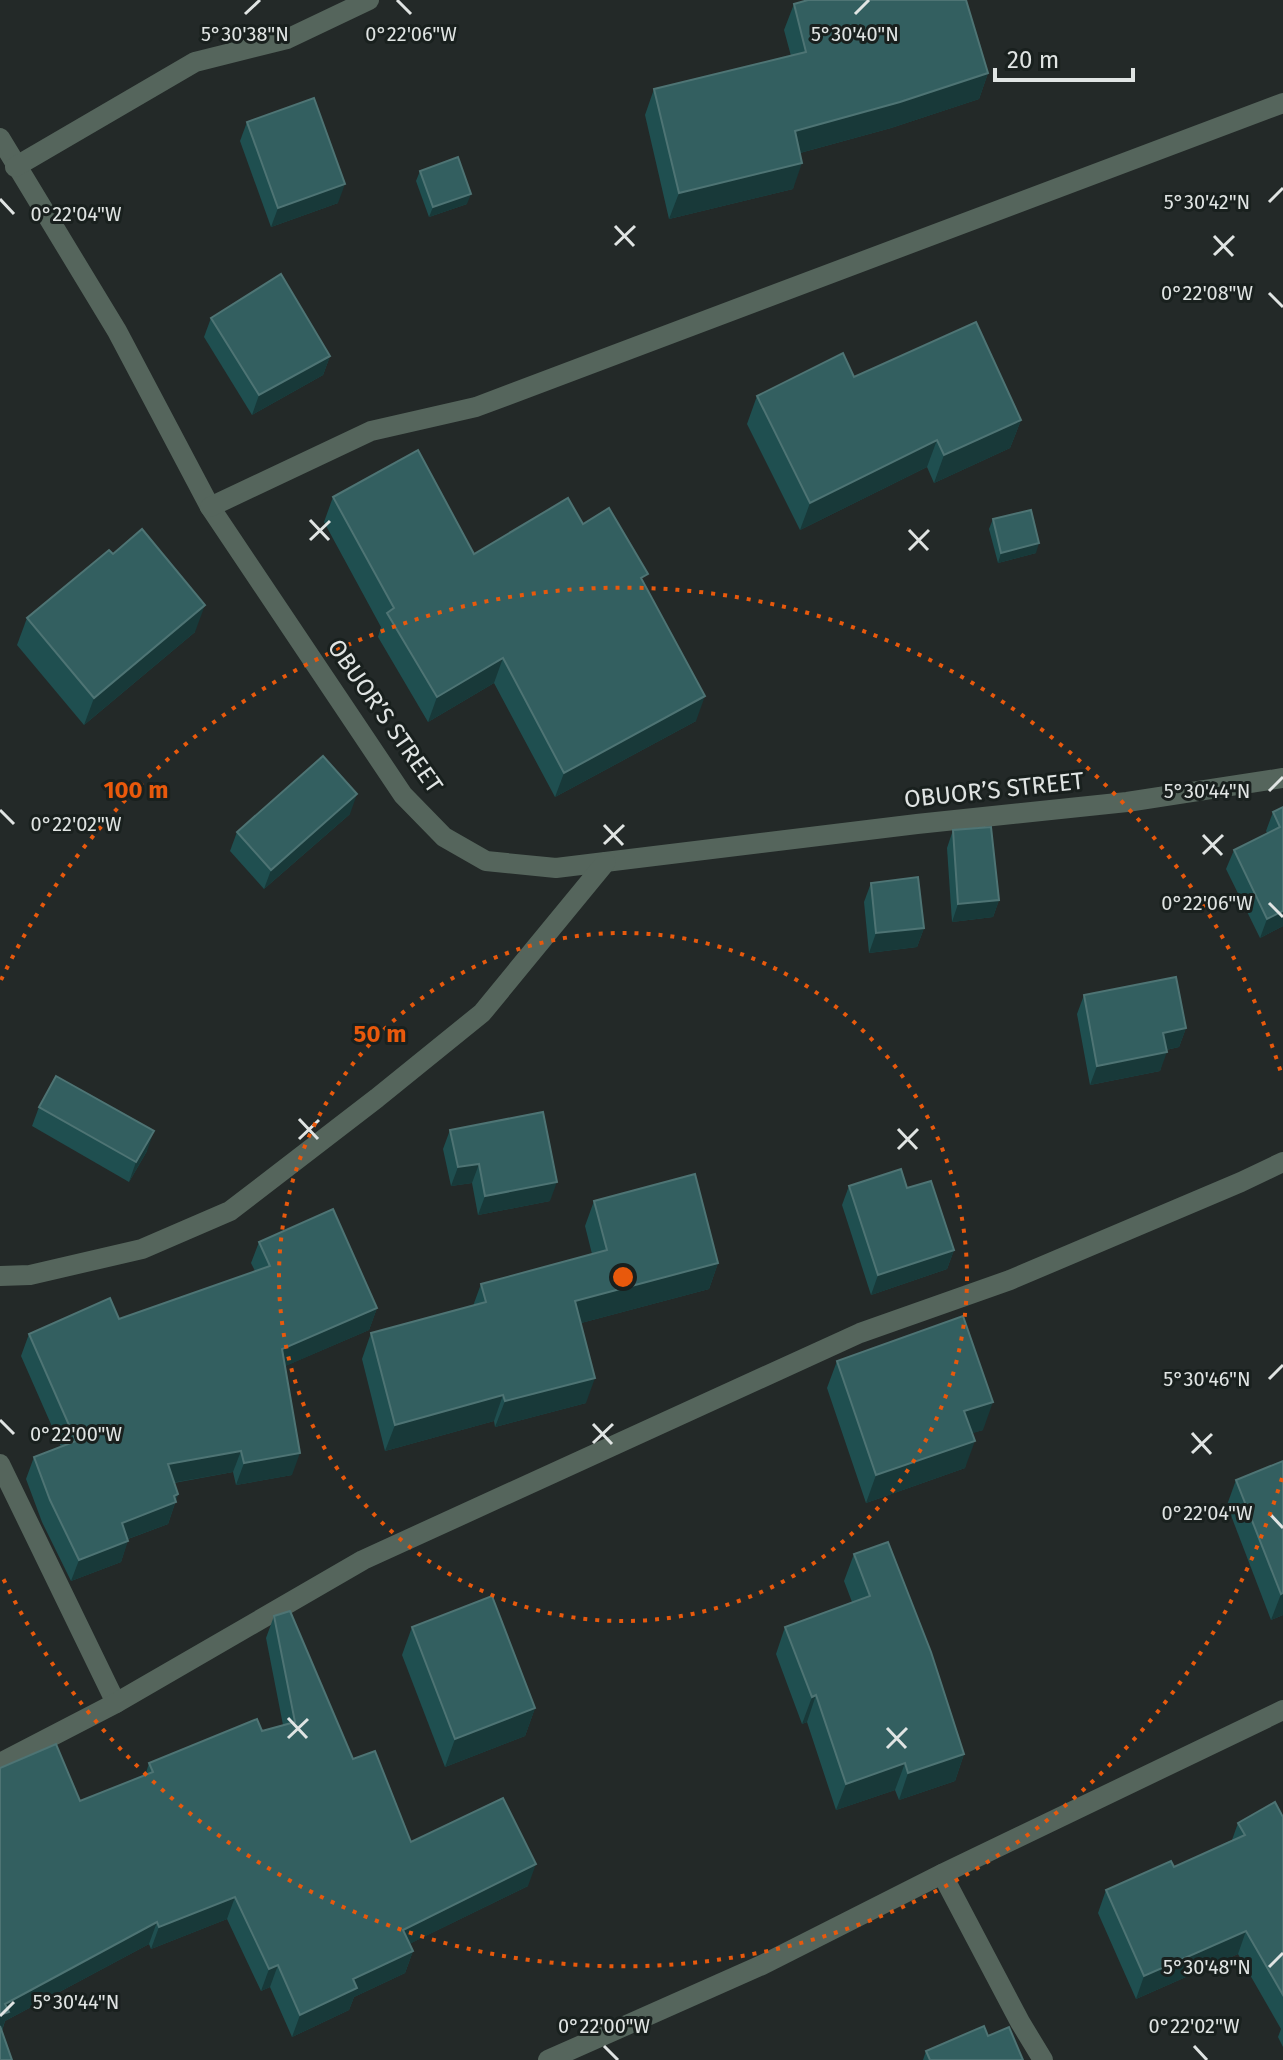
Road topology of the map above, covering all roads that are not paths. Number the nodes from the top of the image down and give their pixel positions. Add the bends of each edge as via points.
1 (369, 0) edge
2 (1283, 103) edge
3 (0, 138) edge
4 (15, 167) junction
5 (210, 507) junction
6 (1283, 778) edge
7 (606, 862) junction
8 (1283, 1162) edge
9 (0, 1276) edge
10 (0, 1464) edge
11 (116, 1703) junction
12 (1283, 1710) edge
13 (0, 1763) edge
14 (942, 1874) junction
15 (548, 2060) edge
16 (1043, 2060) edge

1 - 4 street via 287,39 195,62
2 - 5 street via 476,407 371,431
3 - 4 street, OBUOR’S STREET
4 - 5 street, OBUOR’S STREET via 117,331
5 - 7 street, OBUOR’S STREET via 403,795 444,837 486,861 556,868
6 - 7 street, OBUOR’S STREET via 1127,802
7 - 9 street via 482,1013 230,1211 142,1249 30,1275
8 - 11 street via 1010,1280 860,1333 363,1560
10 - 11 street
11 - 13 street
12 - 14 street
14 - 15 street via 762,1965
14 - 16 street

